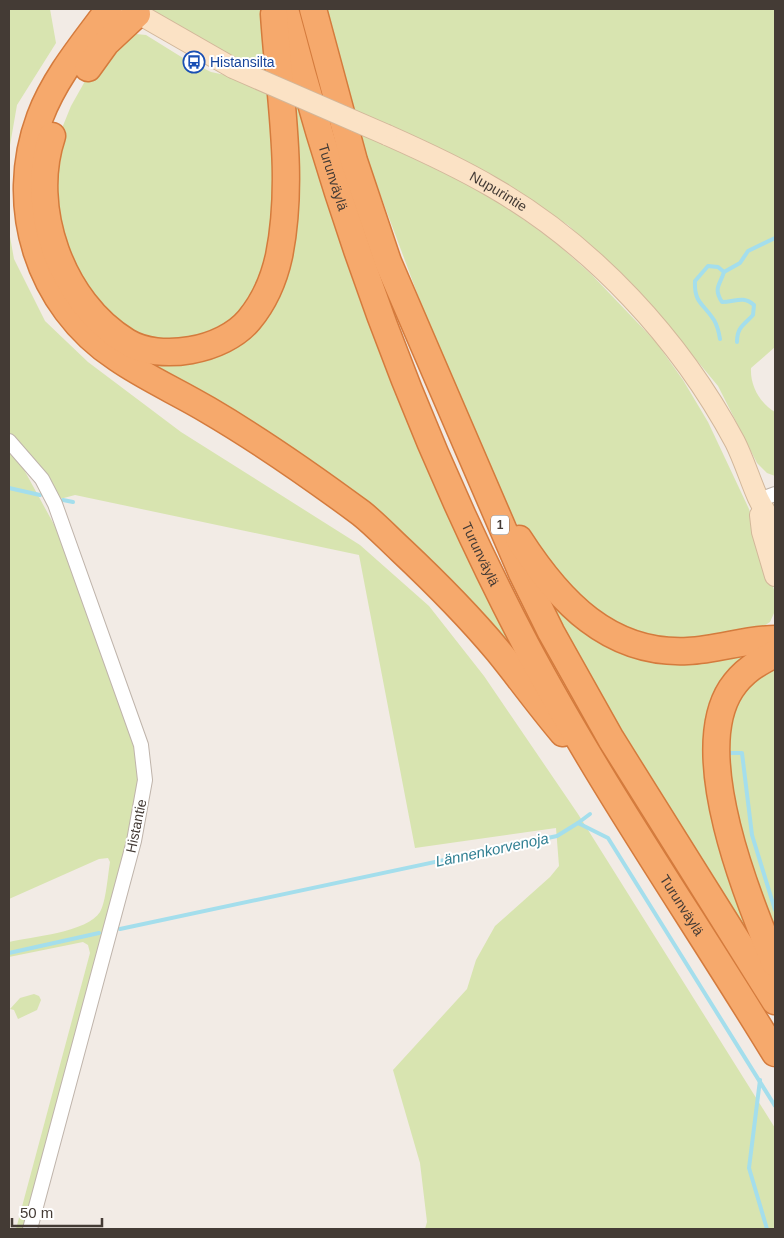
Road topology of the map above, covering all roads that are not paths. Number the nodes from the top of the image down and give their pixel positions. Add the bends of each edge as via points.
1 (110, 9) edge
2 (274, 9) edge
3 (284, 9) edge
4 (313, 9) edge
5 (134, 11) edge
6 (9, 441) edge
7 (767, 497) edge
8 (488, 499) junction
9 (775, 531) edge
10 (775, 576) edge
11 (775, 639) edge
12 (775, 654) edge
13 (603, 779) junction
14 (775, 964) edge
15 (775, 1000) edge
16 (775, 1053) edge
17 (30, 1229) edge

1 - 13 highway via 60,76 40,116 29,153 26,186 34,246 46,280 61,306 83,332 116,358 209,410 282,456 364,516 428,575 496,650
2 - 5 highway via 286,180 279,257 270,286 248,321 235,333 200,349 177,352 150,351 127,342 85,306 69,281 55,249 47,210 47,151 58,118 77,82
3 - 13 highway, Turunväylä / 1 via 329,169 410,396 459,510 514,620
4 - 8 highway, Turunväylä / 1 via 354,161 388,262
5 - 7 main road, Nupurintie, bridge via 233,68 444,162 507,197 580,250 623,291 672,346 706,393
6 - 17 street, Histantie via 42,479 63,521 140,745 145,780 134,841
7 - 9 main road, Nupurintie
7 - 10 main road, Nupurintie via 762,532
8 - 11 highway via 507,519 553,586 602,631 625,642 652,649 688,651
8 - 15 highway, Turunväylä / 1 via 552,632 611,739
12 - 14 highway via 743,674 730,690 722,710 717,747 723,809 732,844 750,903
13 - 16 highway, Turunväylä / 1

